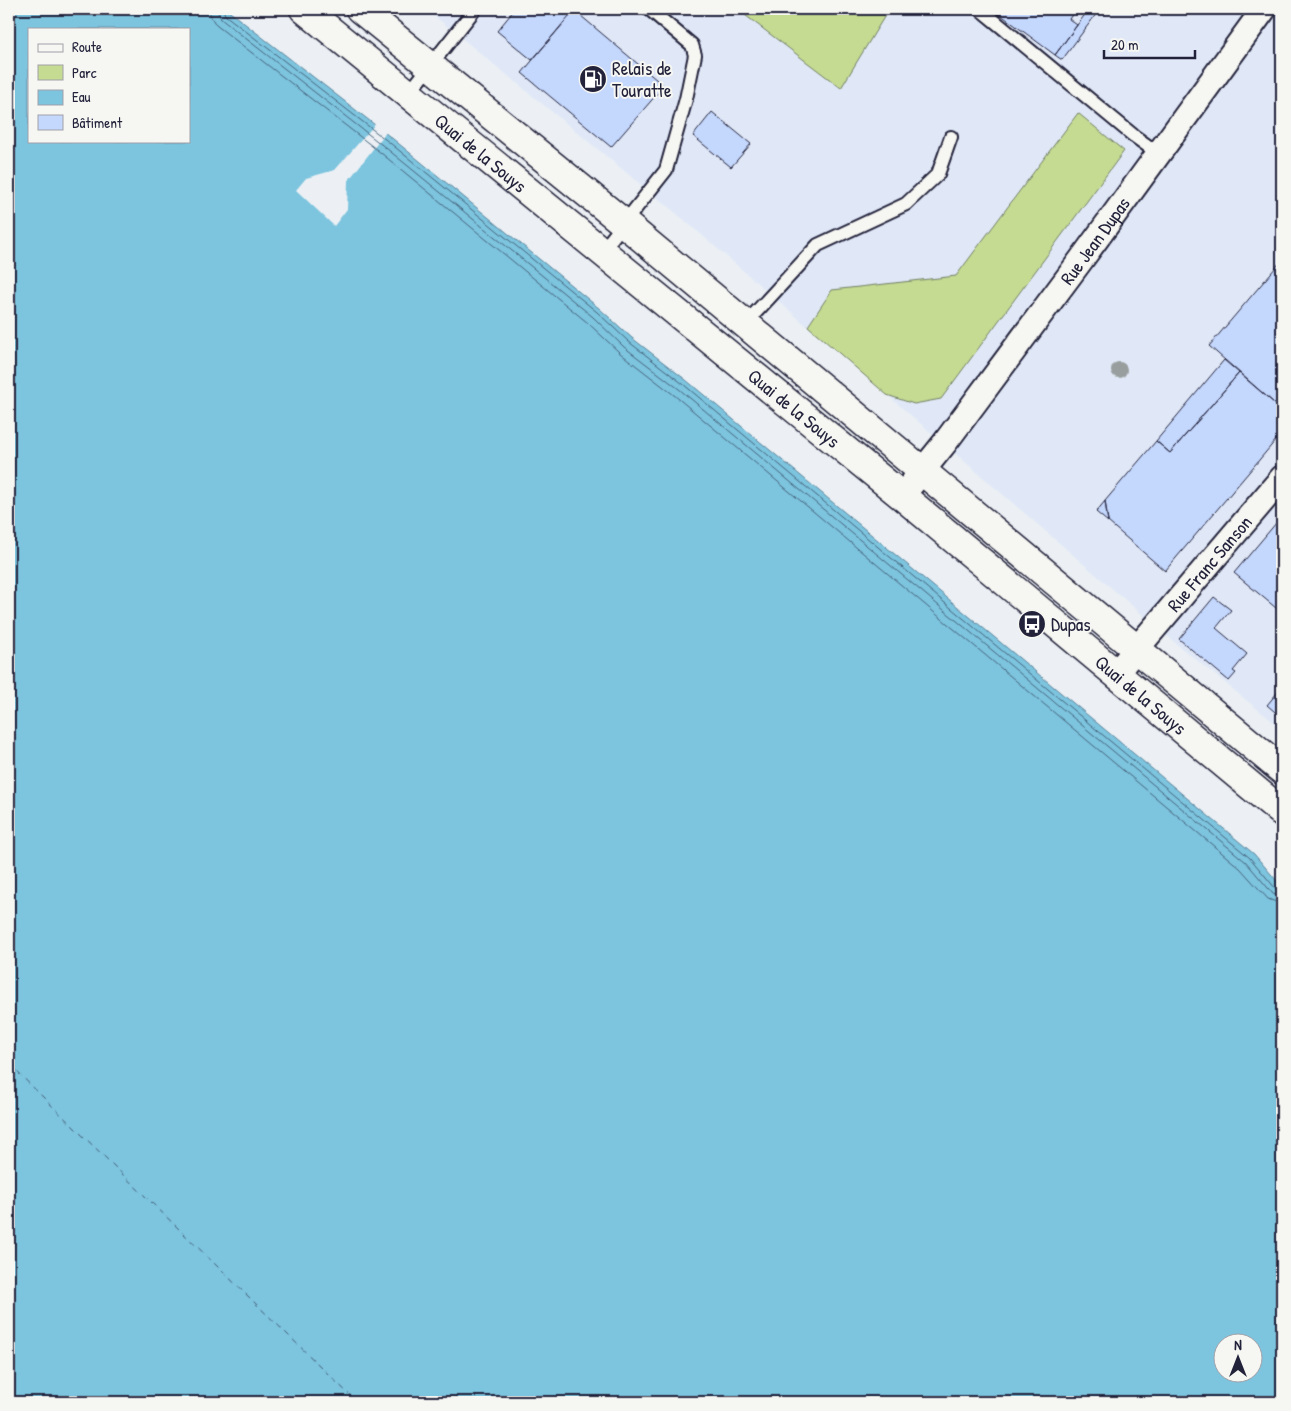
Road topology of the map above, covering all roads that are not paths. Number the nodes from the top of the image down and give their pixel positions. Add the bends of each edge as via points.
1 (304, 9) edge
2 (360, 9) edge
3 (474, 9) edge
4 (649, 9) edge
5 (980, 9) edge
6 (1264, 9) edge
7 (430, 65) junction
8 (408, 94) junction
9 (952, 137) dead end
10 (1159, 154) junction
11 (625, 224) junction
12 (602, 252) junction
13 (745, 324) junction
14 (922, 470) junction
15 (1282, 478) edge
16 (902, 496) junction
17 (1137, 649) junction
18 (1116, 673) junction
19 (1282, 770) edge
20 (1282, 812) edge

1 - 8 main road, Quai de la Souys
2 - 7 main road, Quai de la Souys
3 - 7 lane
4 - 11 lane via 692,45 695,55 666,170
5 - 10 lane
6 - 10 street, Rue Jean Dupas
7 - 8 lane
7 - 11 main road, Quai de la Souys
8 - 12 main road, Quai de la Souys
9 - 13 lane via 938,174 906,204 818,245
10 - 14 street, Rue Jean Dupas
11 - 12 lane
11 - 13 main road, Quai de la Souys
12 - 16 main road, Quai de la Souys
13 - 14 main road, Quai de la Souys
14 - 16 street, Rue Jean Dupas
14 - 17 main road, Quai de la Souys
15 - 17 street, Rue Franc Sanson
16 - 18 main road, Quai de la Souys
17 - 18 street, Rue Franc Sanson
17 - 19 main road, Quai de la Souys
18 - 20 main road, Quai de la Souys

